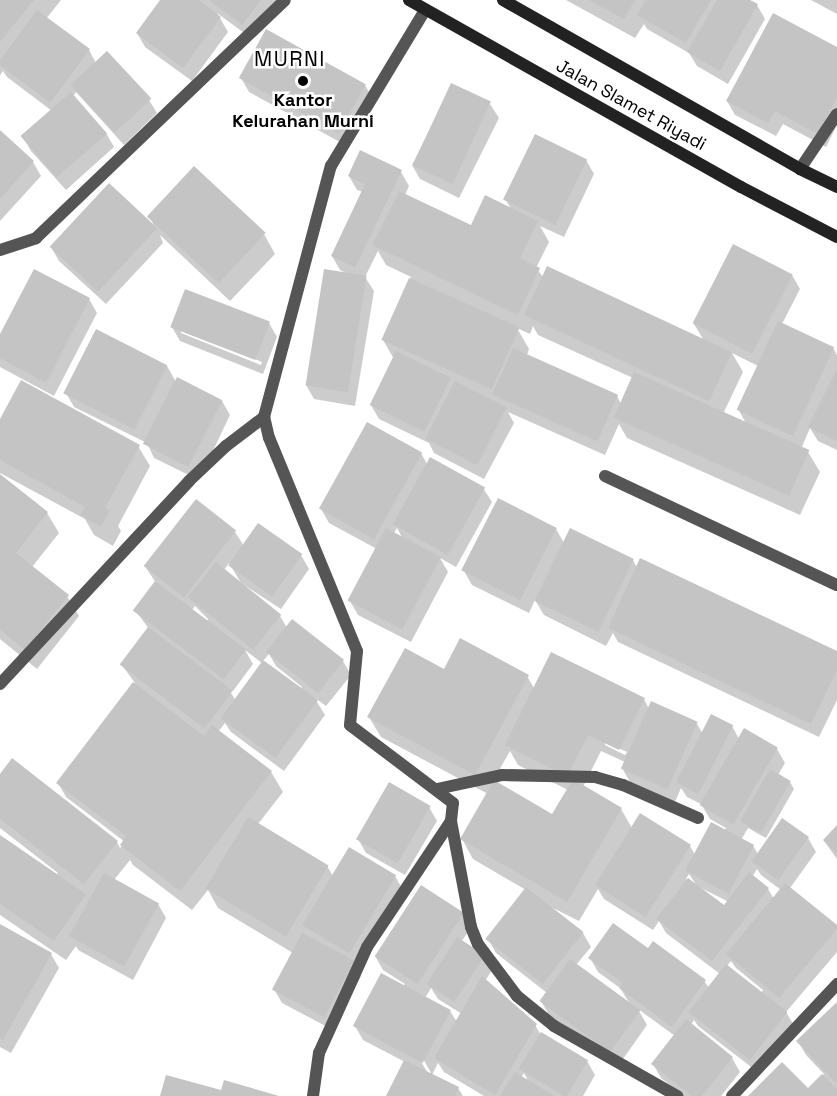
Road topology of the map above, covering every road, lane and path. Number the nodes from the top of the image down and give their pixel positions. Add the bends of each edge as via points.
1 (285, 0) edge
2 (409, 0) edge
3 (502, 0) edge
4 (425, 10) junction
5 (837, 114) edge
6 (800, 169) junction
7 (837, 187) edge
8 (837, 237) edge
9 (0, 249) edge
10 (264, 417) junction
11 (605, 476) dead end
12 (837, 585) edge
13 (0, 684) edge
14 (437, 789) junction
15 (698, 818) dead end
16 (451, 821) junction
17 (837, 984) edge
18 (313, 1096) edge
19 (678, 1096) edge
20 (732, 1096) edge

1 - 9 street via 36,238
2 - 4 main road, Jalan Slamet Riyadi
3 - 6 main road, Jalan Slamet Riyadi
4 - 8 main road, Jalan Slamet Riyadi
4 - 10 street via 331,166
5 - 6 street
6 - 7 main road, Jalan Slamet Riyadi
10 - 13 street via 189,481
10 - 14 street via 269,438 357,651 350,725
11 - 12 street
14 - 15 street via 502,774 595,777
14 - 16 street via 453,803
16 - 18 street via 367,947 319,1053
16 - 19 street via 471,927 478,944 517,996 554,1026
17 - 20 street

